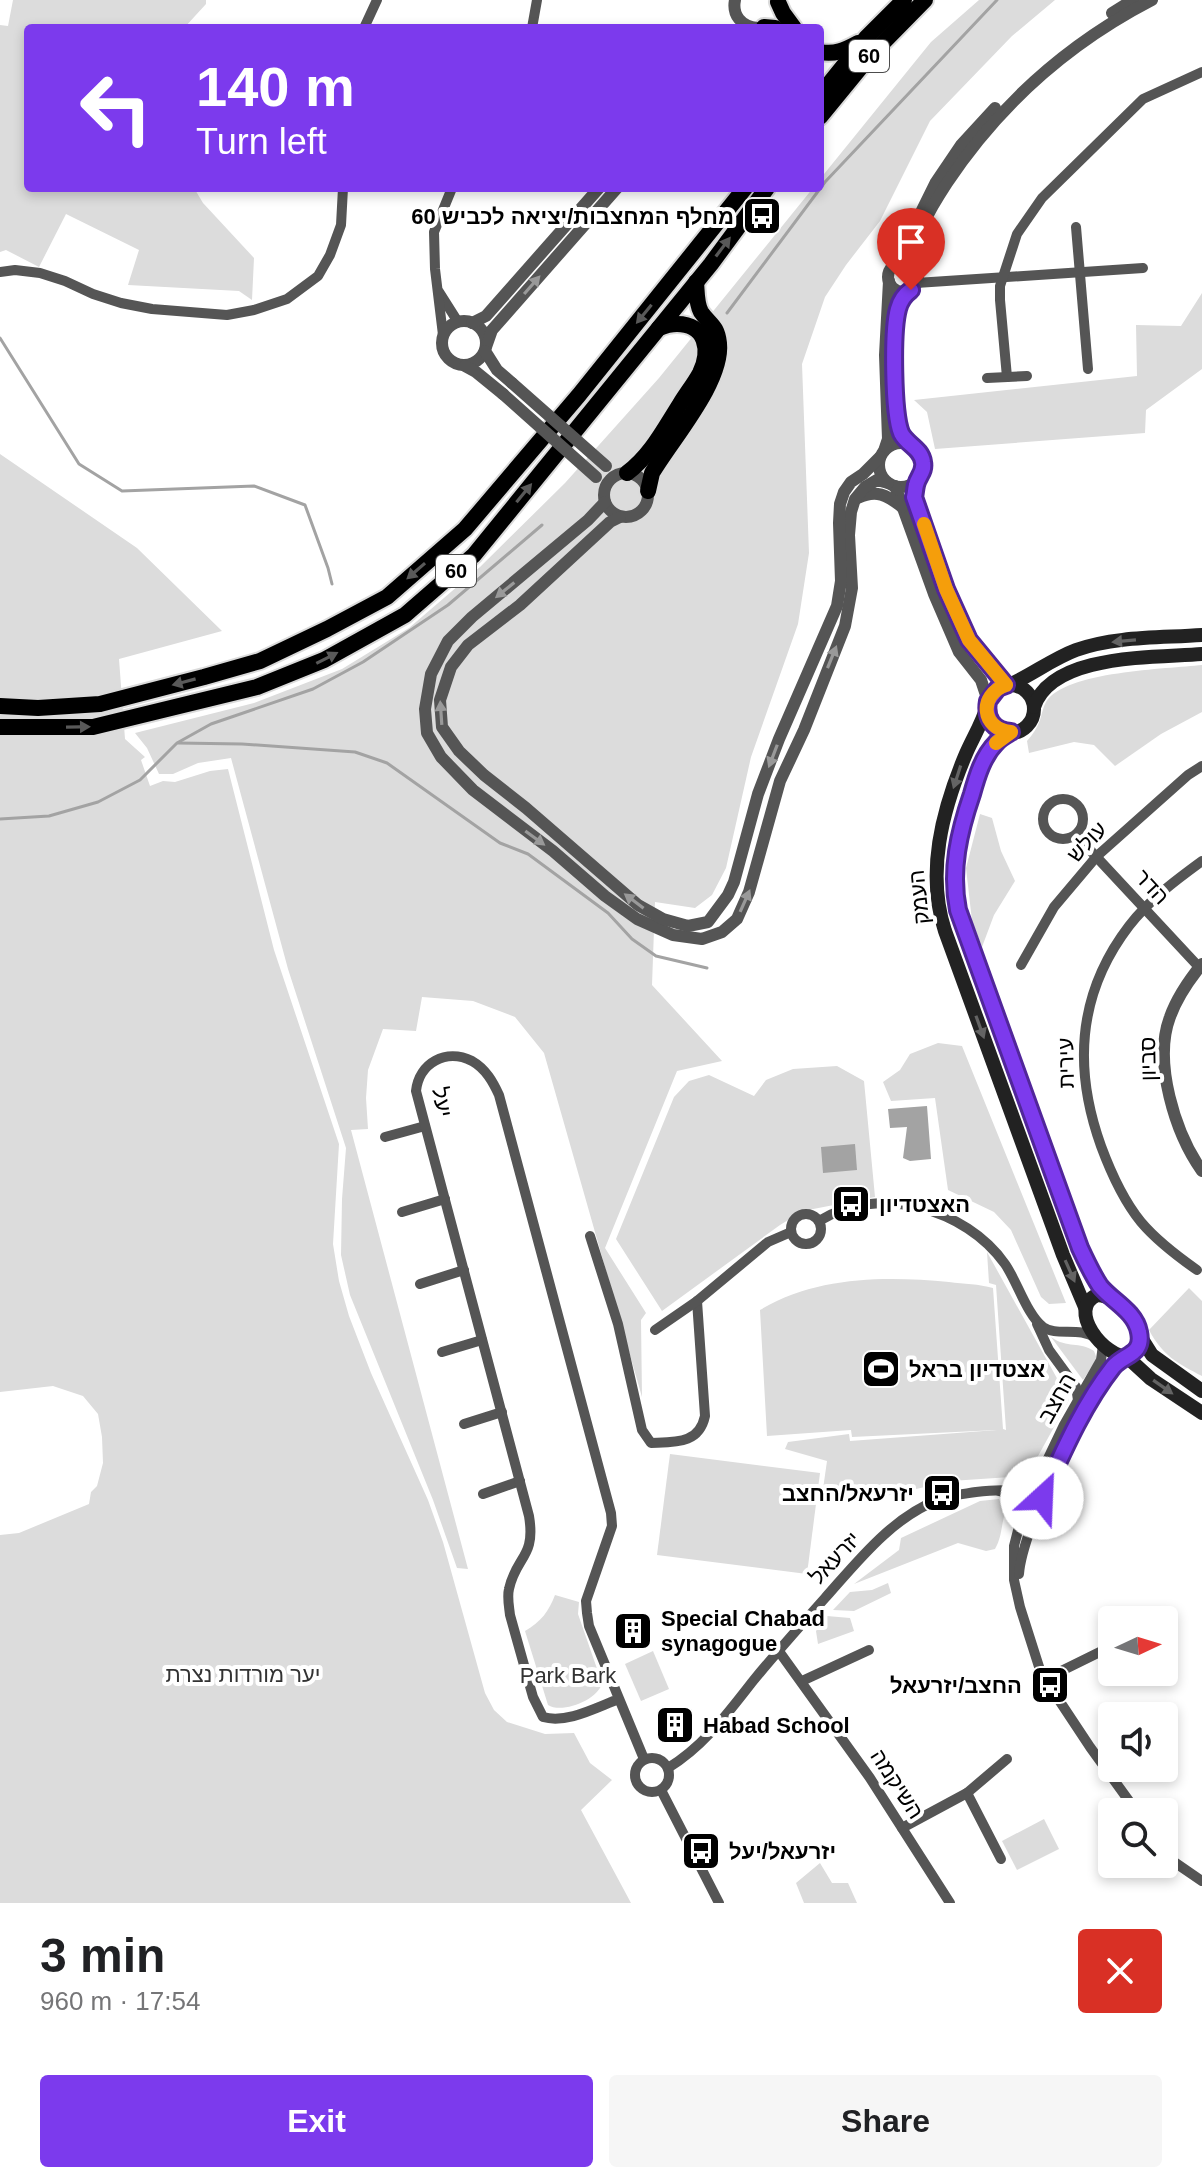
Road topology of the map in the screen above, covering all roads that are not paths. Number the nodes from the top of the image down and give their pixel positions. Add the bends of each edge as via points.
1 (377, 0) edge
2 (537, 0) edge
3 (904, 0) edge
4 (925, 0) edge
5 (1133, 0) edge
6 (1152, 0) edge
7 (778, 1) edge
8 (366, 24) edge
9 (533, 24) edge
10 (768, 24) edge
11 (791, 24) edge
12 (866, 38) junction
13 (824, 52) edge
14 (1202, 72) edge
15 (824, 90) edge
16 (824, 112) edge
17 (343, 192) edge
18 (450, 192) edge
19 (595, 192) edge
20 (613, 192) edge
21 (742, 192) edge
22 (764, 192) edge
23 (1076, 227) dead end
24 (895, 265) junction
25 (914, 268) junction
26 (1143, 268) dead end
27 (0, 272) edge
28 (1079, 272) junction
29 (1002, 277) junction
30 (889, 281) junction
31 (696, 282) junction
32 (437, 286) junction
33 (912, 287) junction
34 (465, 322) junction
35 (659, 328) junction
36 (443, 335) junction
37 (485, 349) junction
38 (465, 366) junction
39 (1088, 369) dead end
40 (1027, 376) dead end
41 (1007, 377) junction
42 (987, 378) dead end
43 (909, 444) junction
44 (882, 454) junction
45 (624, 473) junction
46 (916, 482) junction
47 (892, 485) junction
48 (648, 491) junction
49 (604, 498) junction
50 (855, 499) junction
51 (904, 509) junction
52 (620, 517) junction
53 (1202, 635) edge
54 (1202, 654) edge
55 (1007, 685) junction
56 (987, 703) junction
57 (0, 706) edge
58 (1034, 707) junction
59 (0, 727) edge
60 (1011, 732) junction
61 (1202, 766) edge
62 (1076, 835) junction
63 (1097, 856) junction
64 (1202, 861) edge
65 (1145, 908) junction
66 (1021, 965) dead end
67 (1201, 965) edge
68 (425, 1126) junction
69 (385, 1137) dead end
70 (1199, 1166) edge
71 (445, 1199) junction
72 (402, 1212) dead end
73 (819, 1221) junction
74 (791, 1232) junction
75 (590, 1236) dead end
76 (464, 1270) junction
77 (1197, 1270) dead end
78 (420, 1284) dead end
79 (1110, 1297) junction
80 (697, 1301) junction
81 (1085, 1310) junction
82 (1031, 1311) junction
83 (655, 1330) dead end
84 (1064, 1331) junction
85 (1139, 1334) junction
86 (482, 1340) junction
87 (1100, 1342) junction
88 (442, 1352) dead end
89 (1125, 1357) junction
90 (1202, 1391) edge
91 (1078, 1400) junction
92 (502, 1412) junction
93 (1202, 1413) edge
94 (464, 1424) dead end
95 (520, 1481) junction
96 (997, 1490) junction
97 (483, 1494) dead end
98 (1037, 1496) junction
99 (1020, 1522) junction
100 (1020, 1607) junction
101 (778, 1650) junction
102 (869, 1650) dead end
103 (1098, 1653) edge
104 (1045, 1679) junction
105 (802, 1681) junction
106 (619, 1699) junction
107 (644, 1759) junction
108 (1007, 1759) dead end
109 (668, 1768) junction
110 (661, 1790) junction
111 (967, 1793) junction
112 (1127, 1798) edge
113 (902, 1828) junction
114 (1001, 1859) dead end
115 (1178, 1865) edge
116 (1202, 1881) edge
117 (719, 1903) edge
118 (950, 1903) edge

1 - 8 street
2 - 9 street
3 - 12 highway, 60
4 - 16 highway, 60
5 - 24 street via 1034,70 976,128 936,182
6 - 25 street via 1065,55 983,134 926,220 915,246
7 - 10 street
7 - 11 highway
12 - 13 highway via 838,52
12 - 15 highway, 60
14 - 29 street via 1143,99 1042,198 1017,234
17 - 27 street via 341,225 318,276 287,299 254,310 227,315 152,309 40,273
18 - 32 street via 434,232
19 - 34 street via 486,316
37 -> 20 street via 492,330
21 -> 57 highway, 60 via 465,529 387,597 260,661 218,673 100,704
31 -> 22 highway, 60
23 - 28 street
24 - 25 street
24 - 30 street
25 - 33 street
26 - 28 street
28 - 29 street
28 - 39 street
29 - 33 street
29 - 41 street
30 - 33 street via 895,290
30 - 44 street via 888,439
31 - 35 highway, 60
31 - 48 highway via 697,301 717,331 720,355 714,377 652,473
32 - 34 street via 448,308
32 - 36 street
33 - 43 street via 897,312 893,352 900,430
34 - 36 street
34 - 37 street via 483,332
35 - 45 highway via 676,324 701,332 705,356 658,439 641,462
59 -> 35 highway, 60 via 93,727 257,687 324,660 405,615 474,555
36 - 38 street via 446,356
37 - 38 street via 479,360
37 - 45 street, bridge via 497,370 612,472
38 - 49 street, bridge via 596,477
40 - 41 street
41 - 42 street
43 - 44 street via 896,443
43 - 46 street via 923,461
44 - 47 street via 880,471
44 -> 52 street via 844,492 837,606 758,794 734,882 708,922 688,926 638,905 484,775 442,727 440,700 451,667 468,645
45 - 48 street via 640,478
45 - 49 street via 609,481
46 - 47 street
46 - 55 street via 914,497 946,589 969,640
47 - 50 street via 877,480
47 - 51 street
48 - 52 street via 641,512
49 -> 50 street via 588,520 448,641 431,674 427,733 441,757 473,790 605,896 637,919 673,935 702,939 737,919 780,781 845,626
49 - 52 street
50 - 51 street via 877,492
51 - 56 street via 940,609 959,652 981,680
53 -> 55 main road via 1088,646
54 - 58 main road via 1093,664 1047,686
55 - 56 main road
55 - 58 main road via 1027,692
56 - 60 main road via 991,723
56 -> 81 main road, העמק via 941,833 937,901
58 - 60 main road via 1029,723
60 - 79 main road, העמק via 990,749 977,777 956,852 956,899 1080,1248
61 - 63 street, עולש
62 - 62 street, הדר via 1084,818 1079,805 1065,798 1048,804 1043,817 1050,834 1063,839
62 - 63 street, הדר
63 - 65 street, הדר
63 - 66 street, עולש via 1054,907
64 - 65 street, עירית
65 - 67 street, הדר
65 - 77 street, עירית via 1118,941 1094,991 1083,1074 1087,1102 1115,1179 1141,1222
67 - 70 street, סביון via 1169,1019 1164,1058 1179,1127
68 - 69 street
68 - 71 street, יעל
68 - 106 street, יעל via 416,1091 429,1063 462,1057 492,1080 611,1513 612,1526 586,1601 589,1626
71 - 72 street
71 - 76 street, יעל
73 - 74 street via 803,1214
73 - 74 street via 821,1235 810,1245 796,1241
73 - 82 street via 841,1209 880,1204 908,1204 955,1220 1004,1261
74 - 80 street via 768,1242
75 - 80 street via 622,1337 642,1430 651,1443 690,1439 702,1428
76 - 78 street
76 - 86 street, יעל
79 - 81 main road via 1092,1297
79 - 85 main road via 1133,1318
80 - 83 street
81 - 84 street via 1076,1325
81 - 87 main road
82 - 84 street via 1043,1327
82 - 91 street via 1049,1350 1076,1387
84 - 87 street via 1083,1331
85 - 89 main road via 1139,1347
85 - 90 main road via 1152,1355
86 - 88 street
86 - 92 street, יעל
87 - 89 main road
87 - 91 street, החצב via 1101,1360
89 -> 93 main road
89 - 98 street, החצב via 1092,1399
91 - 98 street, החצב
92 - 94 street
92 - 95 street, יעל
95 - 97 street
95 - 106 street, יעל via 532,1537 508,1602 533,1697 543,1717 552,1719
96 - 98 street, יזרעאל
96 - 99 street via 1015,1503
96 - 101 street, יזרעאל via 940,1499 891,1529
98 - 99 street, החצב
98 - 100 street, החצב via 1018,1579
99 - 100 street, החצב via 1013,1560
100 - 104 street, החצב
101 - 105 street, השיקמה
101 - 109 street, יזרעאל via 714,1731
102 - 105 street
103 - 104 street
104 - 112 street, החצב
105 - 113 street, השיקמה
106 - 107 street
107 - 109 street via 657,1758
107 - 110 street via 635,1771 636,1782 644,1791
108 - 111 street
109 - 110 street via 669,1781
110 - 117 street
111 - 113 street
111 - 114 street
113 - 118 street, השיקמה
115 - 116 street

